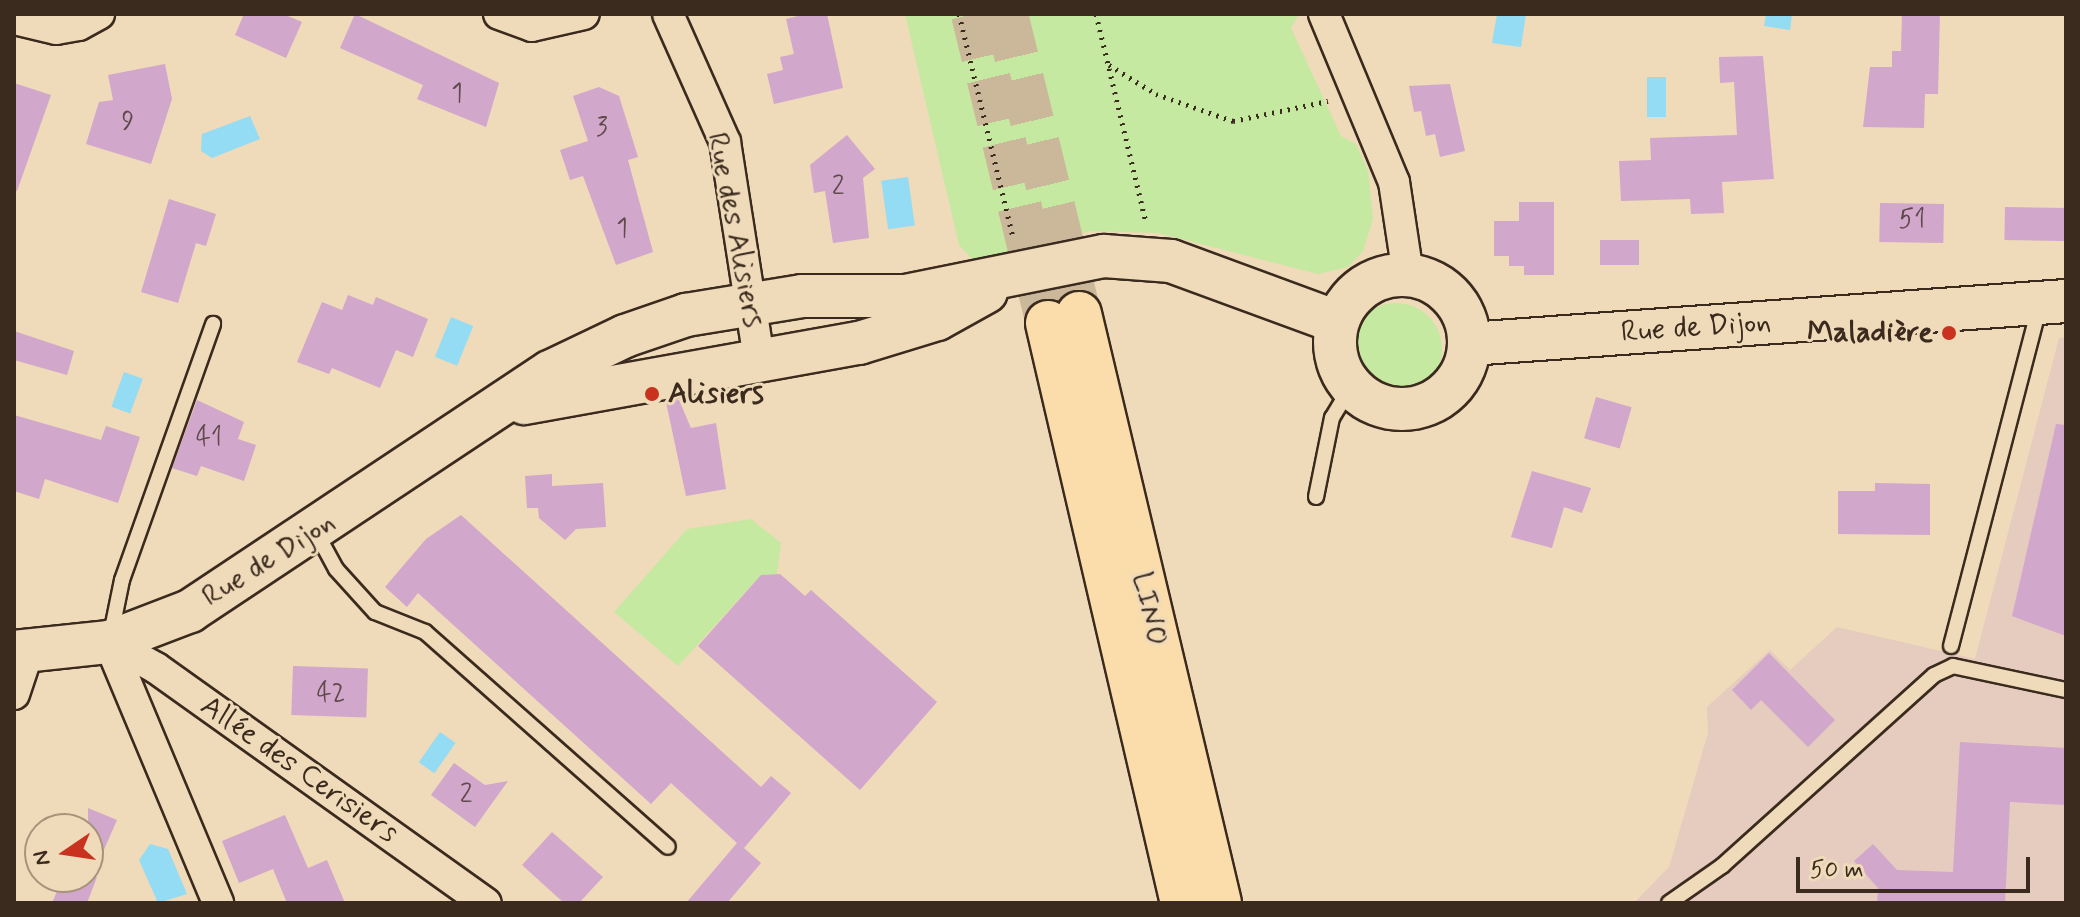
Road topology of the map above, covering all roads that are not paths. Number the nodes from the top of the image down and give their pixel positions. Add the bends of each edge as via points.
1 (99, 14) edge
2 (499, 14) edge
3 (584, 14) edge
4 (668, 14) edge
5 (1324, 14) edge
6 (14, 19) edge
7 (1022, 273) junction
8 (1408, 275) junction
9 (750, 300) junction
10 (2053, 302) edge
11 (1337, 322) junction
12 (213, 324) dead end
13 (1469, 344) junction
14 (759, 359) junction
15 (1351, 386) junction
16 (500, 408) junction
17 (1316, 497) dead end
18 (316, 531) junction
19 (109, 642) junction
20 (1951, 646) dead end
21 (21, 652) edge
22 (2066, 690) edge
23 (14, 694) edge
24 (668, 847) dead end
25 (218, 903) edge
26 (486, 903) edge
27 (1183, 903) edge
28 (1219, 903) edge
29 (1669, 903) edge

1 - 6 street via 56,29
2 - 3 street via 519,24 546,26
4 - 9 street, Rue des Alisiers via 725,142
5 - 8 street via 1394,182
7 - 9 street, Rue de Dijon via 905,296
7 - 11 street, Rue de Dijon via 1104,256 1155,259 1221,277
7 - 14 street, Rue de Dijon via 905,331
8 - 11 street via 1365,286
8 - 13 street via 1445,290 1458,306
9 - 14 street, Rue des Alisiers
9 - 16 street, Rue de Dijon via 625,336 550,372
10 - 13 street, Rue de Dijon
10 - 20 lane
11 - 15 street via 1337,356
12 - 19 lane via 122,580
13 - 15 street via 1452,386 1435,401 1390,409
14 - 16 street, Rue de Dijon
15 - 17 lane via 1332,418
16 - 18 street, Rue de Dijon
18 - 19 street, Rue de Dijon via 190,611
18 - 24 lane via 336,569 365,603 425,632
19 - 21 street, Rue de Dijon
19 - 25 street
19 - 26 street, Allée des Cerisiers via 156,668
21 - 23 street
22 - 29 lane via 1953,666 1934,675 1722,866
27 - 28 highway, LINO via 1063,318

